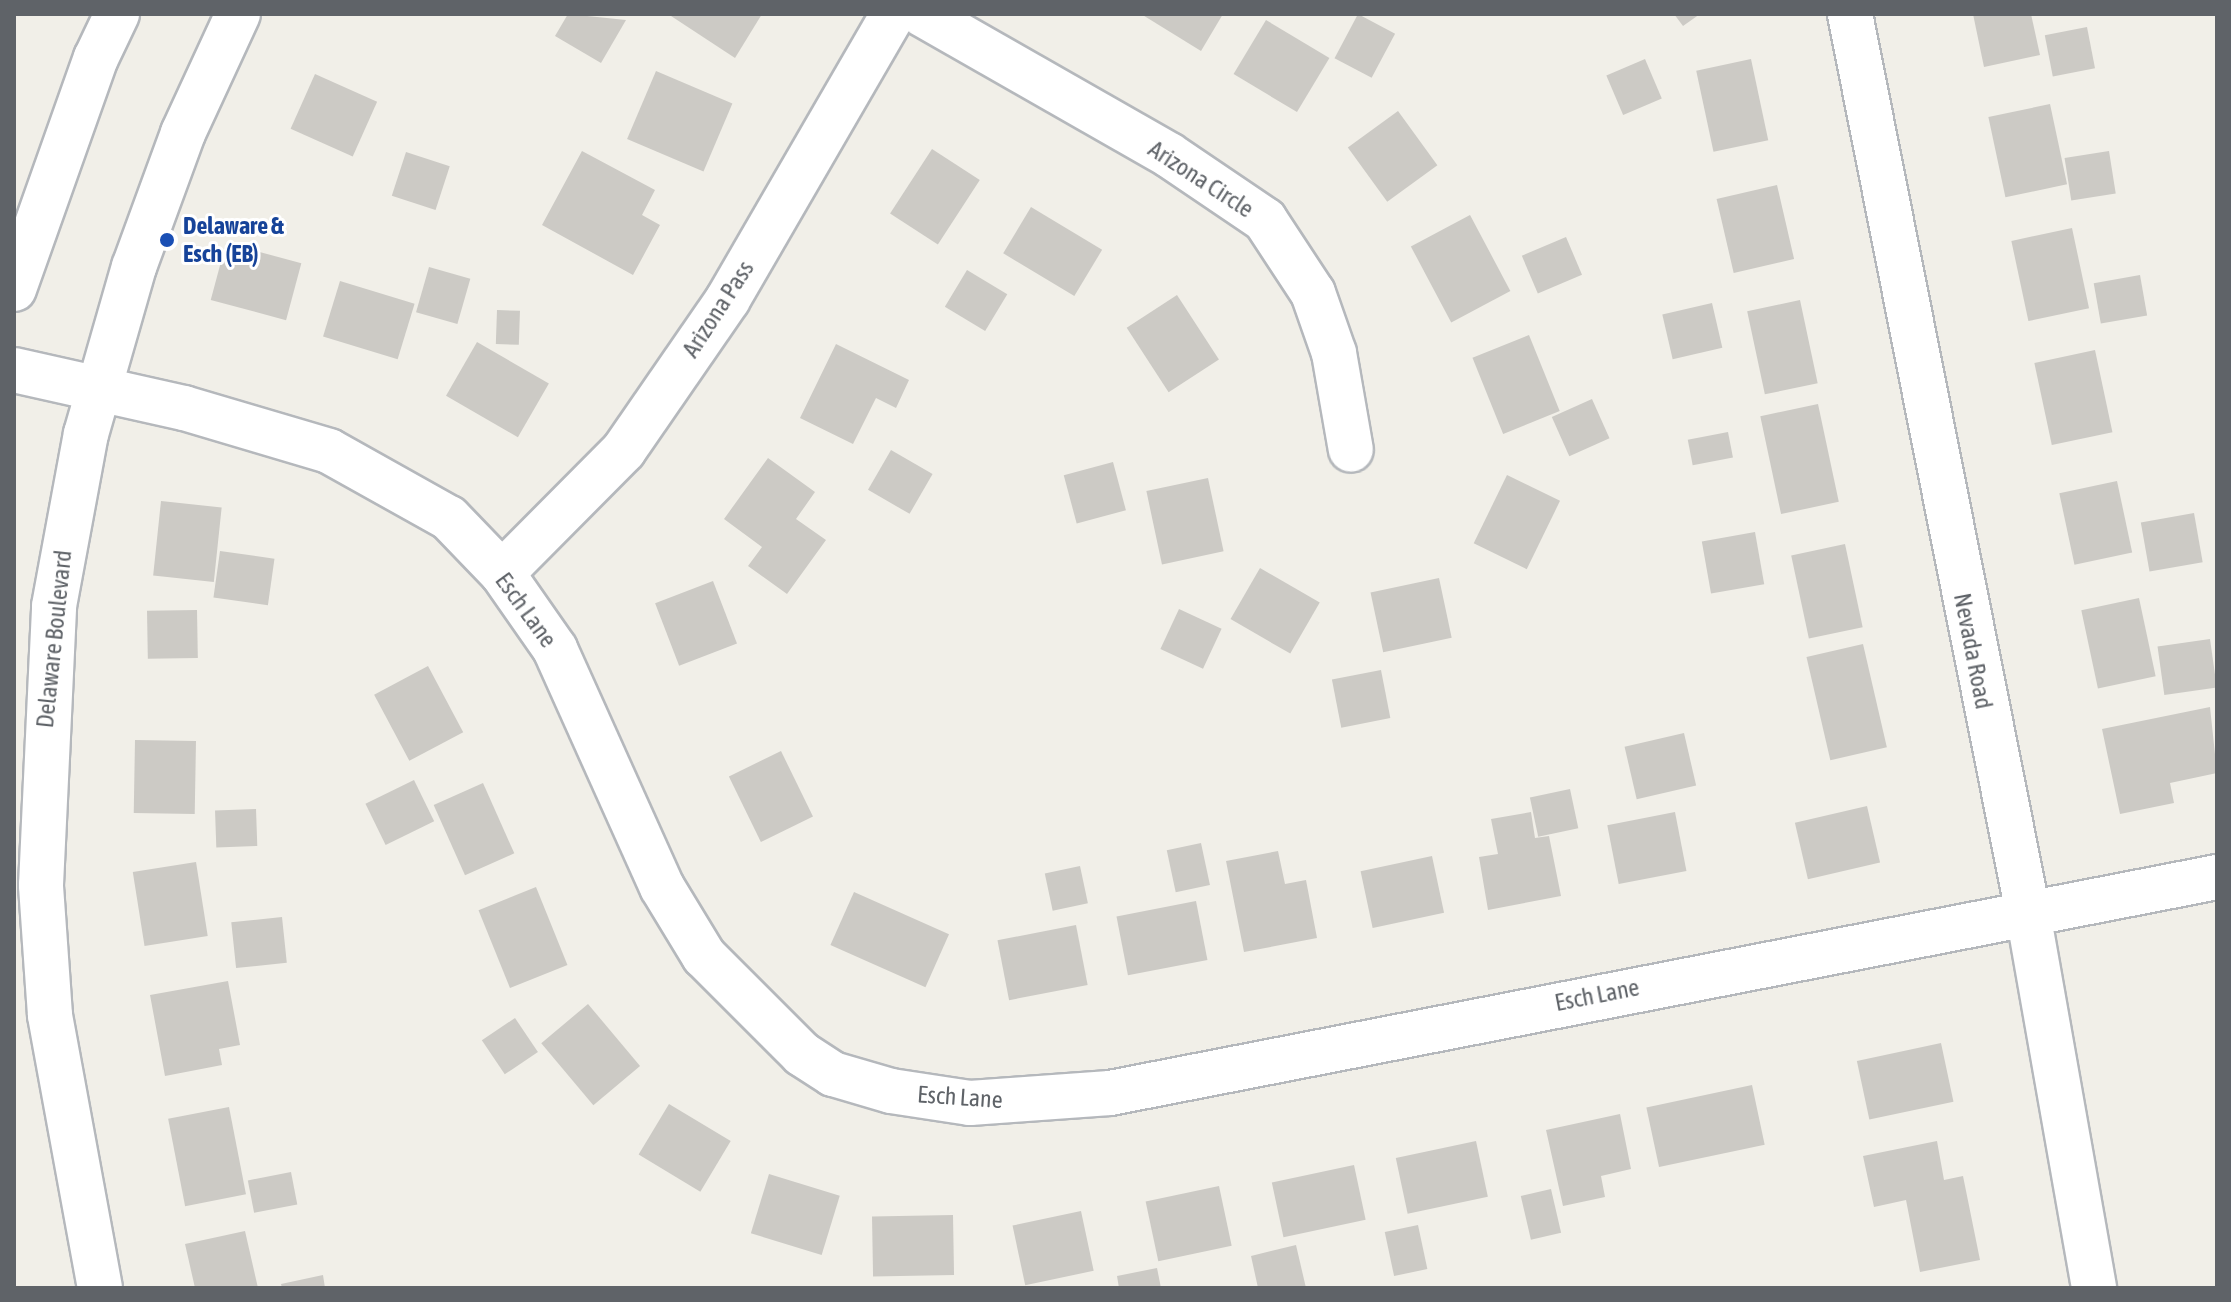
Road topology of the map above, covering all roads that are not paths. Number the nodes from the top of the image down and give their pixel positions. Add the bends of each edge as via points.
1 (117, 14) edge
2 (238, 14) edge
3 (893, 14) edge
4 (922, 14) edge
5 (1850, 14) edge
6 (14, 289) edge
7 (14, 370) edge
8 (97, 390) junction
9 (1351, 450) dead end
10 (502, 573) junction
11 (2217, 877) edge
12 (2028, 913) junction
13 (100, 1288) edge
14 (2094, 1288) edge

1 - 6 street
2 - 8 street, Delaware Boulevard via 183,133
3 - 10 street, Arizona Pass via 728,299 624,450
4 - 9 street, Arizona Circle via 1169,155 1265,220 1313,293 1334,353
5 - 12 street, Nevada Road
7 - 8 street, Esch Lane
8 - 10 street, Esch Lane via 329,451 428,502
8 - 13 street, Delaware Boulevard via 54,606 41,885 50,1015
10 - 12 street, Esch Lane via 577,689 662,887 704,956 802,1054 833,1074 891,1091 970,1103 1110,1093
11 - 12 street, Esch Lane
12 - 14 street, Nevada Road

